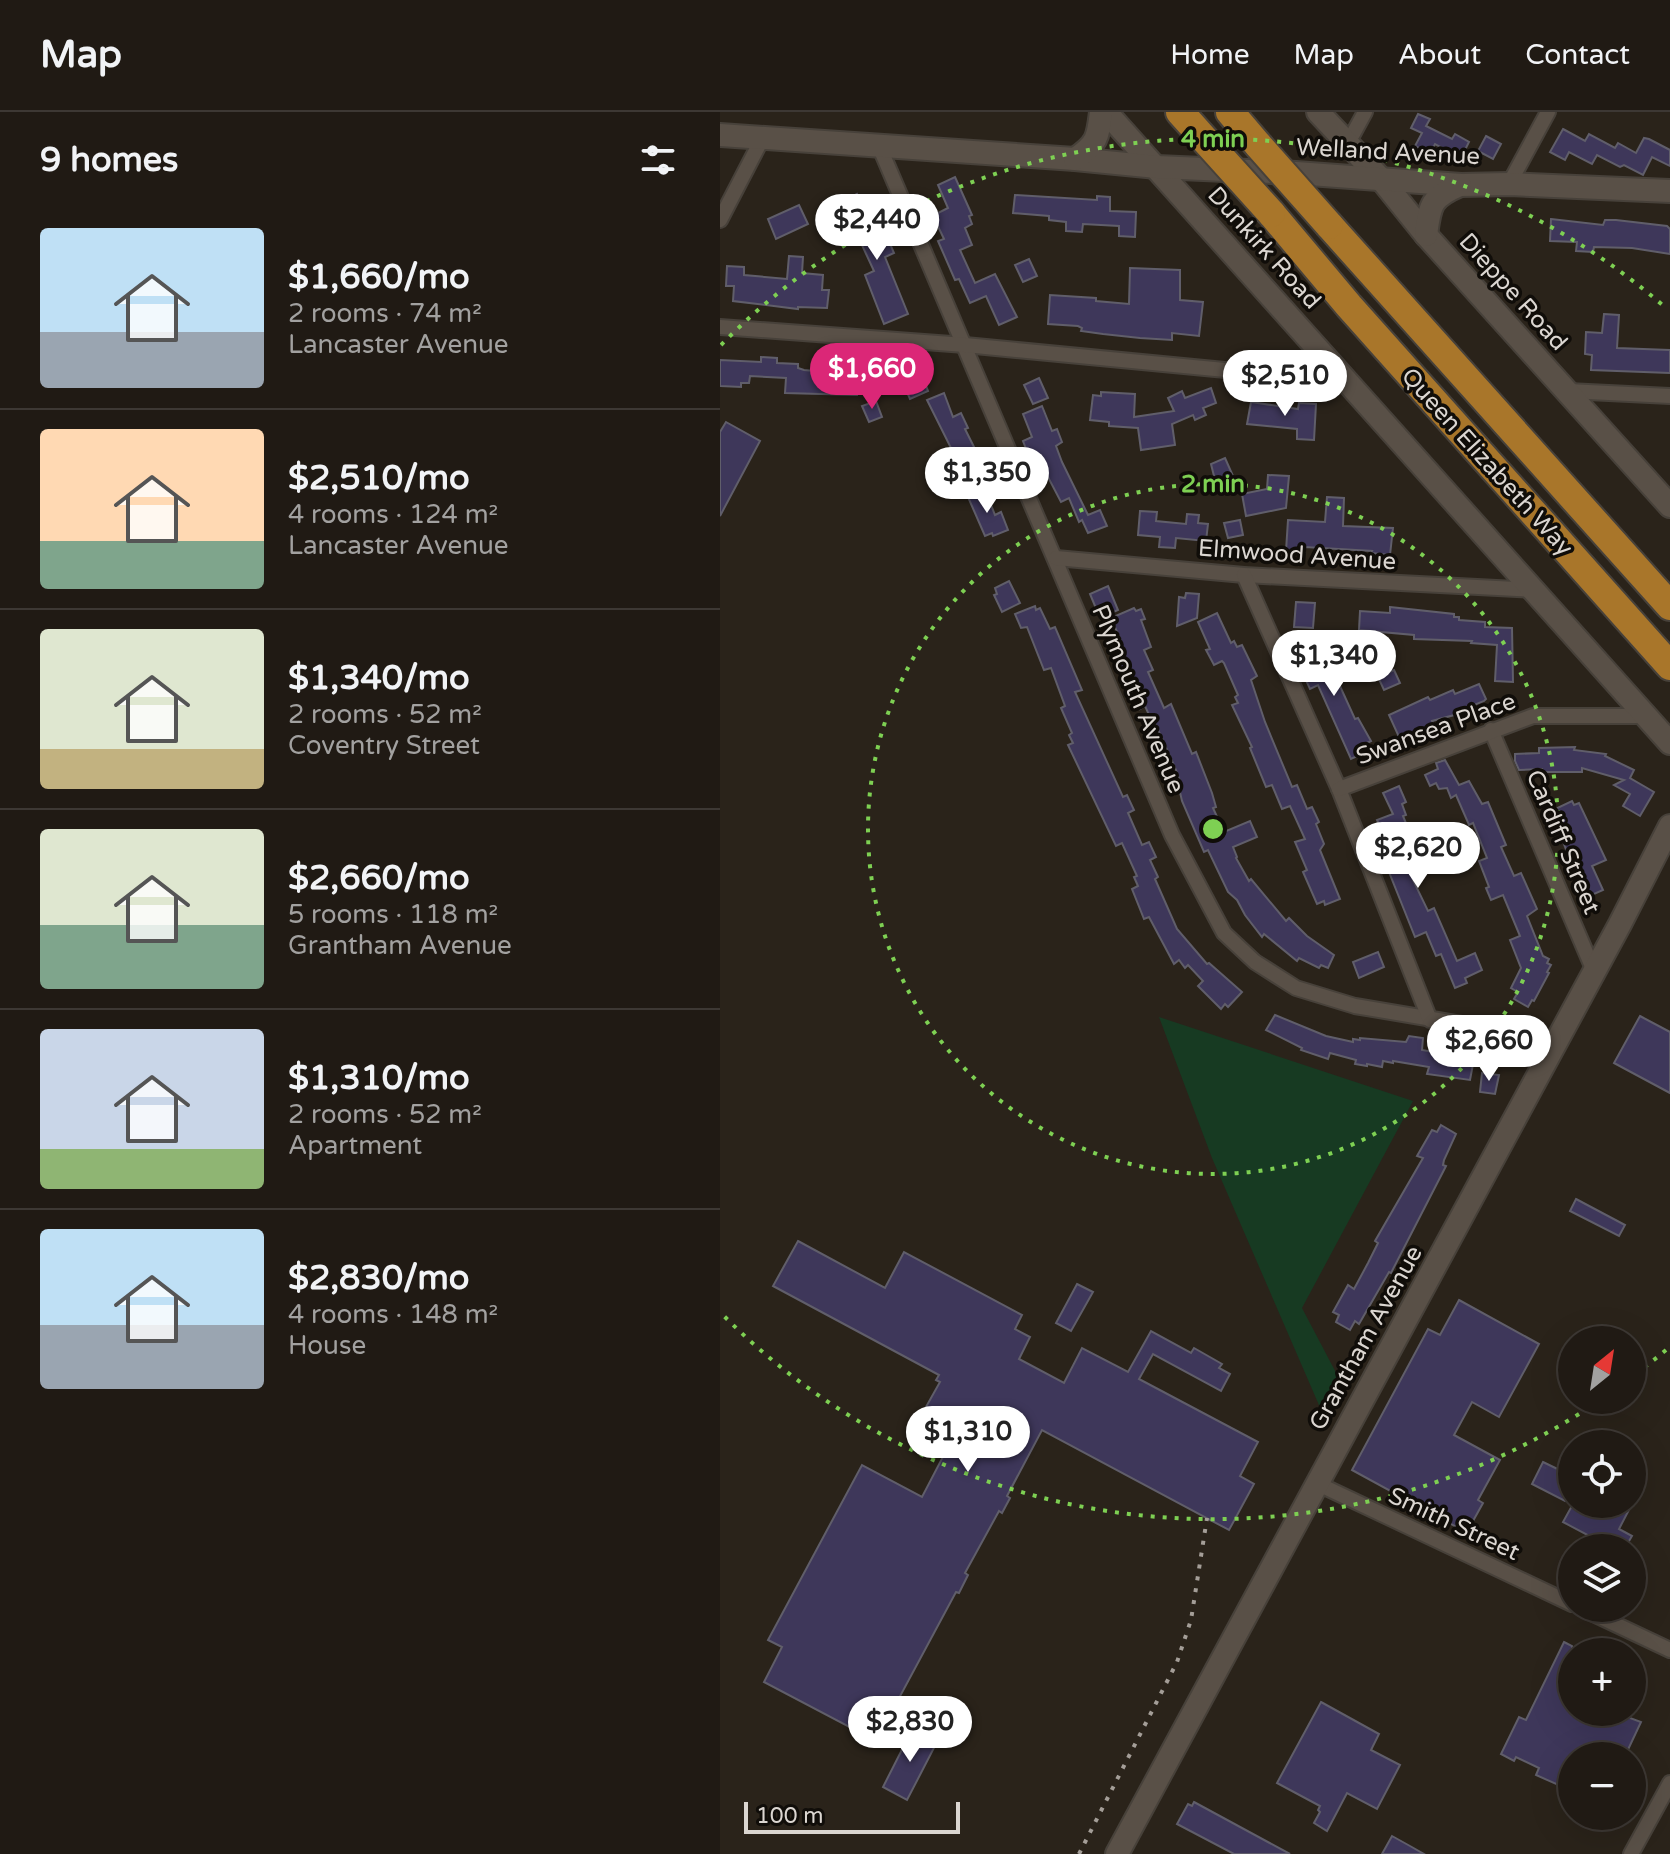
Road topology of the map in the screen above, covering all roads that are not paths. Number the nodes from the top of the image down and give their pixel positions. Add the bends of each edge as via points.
1 (1104, 112) edge
2 (1180, 112) edge
3 (1230, 112) edge
4 (1318, 112) edge
5 (1365, 112) edge
6 (1548, 112) edge
7 (720, 135) edge
8 (762, 139) junction
9 (1345, 141) junction
10 (880, 148) junction
11 (1075, 159) junction
12 (1157, 167) junction
13 (1381, 179) junction
14 (1509, 184) junction
15 (1461, 185) junction
16 (1670, 191) edge
17 (720, 220) edge
18 (1426, 235) junction
19 (720, 327) edge
20 (965, 345) junction
21 (1350, 382) junction
22 (1568, 391) junction
23 (1670, 396) edge
24 (1670, 506) edge
25 (1056, 558) junction
26 (1244, 575) junction
27 (1535, 590) junction
28 (1670, 606) edge
29 (1670, 666) edge
30 (1646, 716) junction
31 (1491, 730) junction
32 (1670, 743) edge
33 (1339, 789) junction
34 (1670, 826) edge
35 (1664, 848) edge
36 (1594, 971) junction
37 (1430, 1020) junction
38 (1557, 1040) junction
39 (1316, 1483) junction
40 (1558, 1597) edge
41 (1611, 1622) edge
42 (1670, 1650) edge
43 (1670, 1783) edge
44 (1117, 1854) edge
45 (1631, 1854) edge

1 - 11 street via 1098,138
1 - 12 street, Dunkirk Road
2 - 29 highway, Queen Elizabeth Way, bridge
3 - 28 highway, Queen Elizabeth Way, bridge
4 - 9 street, Dieppe Road
5 - 9 street
6 - 14 street
7 - 8 street, Welland Avenue
8 - 10 street, Welland Avenue
8 - 17 street
9 - 13 street, Dieppe Road
10 - 11 street, Welland Avenue
10 - 20 street, Plymouth Avenue
11 - 12 street, Welland Avenue
12 - 13 street, Welland Avenue
12 - 21 street, Dunkirk Road
13 - 15 street, Welland Avenue
13 - 18 street, Dieppe Road
14 - 15 street, Welland Avenue
14 - 16 street, Welland Avenue
15 - 18 street via 1438,194 1429,209
18 - 22 street, Dieppe Road
19 - 20 street
20 - 21 street
20 - 25 street, Plymouth Avenue
21 - 27 street, Dunkirk Road
22 - 23 street
22 - 24 street, Dieppe Road
25 - 26 street, Elmwood Avenue
25 - 37 street, Plymouth Avenue via 1172,835 1224,933 1255,962 1296,988
26 - 27 street, Elmwood Avenue
26 - 33 street
27 - 30 street, Dunkirk Road
30 - 31 street, Swansea Place via 1533,716
30 - 32 street, Dunkirk Road
31 - 33 street, Swansea Place
31 - 36 street, Cardiff Street
33 - 37 street
34 - 35 street, Grantham Avenue
35 - 36 street, Grantham Avenue
36 - 38 street, Grantham Avenue
37 - 38 street, Plymouth Avenue
38 - 39 street, Grantham Avenue
39 - 40 street, Smith Street
39 - 44 street, Grantham Avenue
41 - 42 street
43 - 45 street

